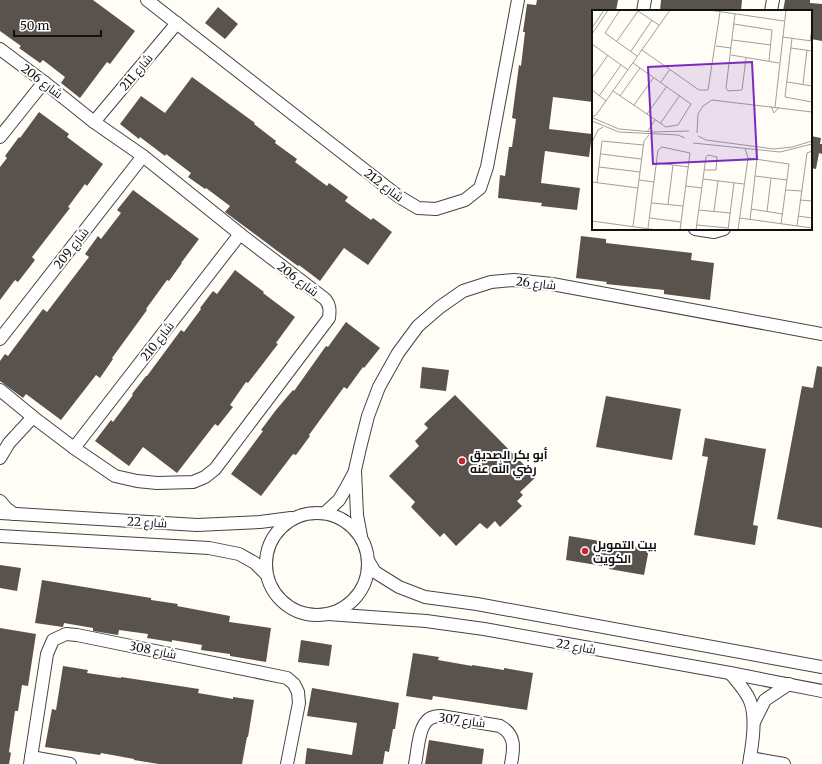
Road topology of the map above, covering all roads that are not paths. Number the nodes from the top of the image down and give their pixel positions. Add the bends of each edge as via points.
1 (147, 0) edge
2 (518, 0) edge
3 (645, 0) edge
4 (772, 0) edge
5 (643, 10) edge
6 (771, 10) edge
7 (177, 23) junction
8 (0, 49) edge
9 (44, 82) junction
10 (94, 122) junction
11 (0, 136) edge
12 (143, 156) junction
13 (701, 230) edge
14 (721, 230) edge
15 (240, 234) junction
16 (822, 334) edge
17 (0, 339) edge
18 (0, 390) edge
19 (33, 417) junction
20 (74, 448) junction
21 (0, 458) edge
22 (355, 470) junction
23 (0, 501) edge
24 (0, 513) edge
25 (325, 513) junction
26 (14, 514) junction
27 (295, 517) junction
28 (0, 536) edge
29 (361, 536) junction
30 (369, 562) junction
31 (266, 574) junction
32 (328, 614) junction
33 (822, 667) edge
34 (730, 673) junction
35 (789, 684) junction
36 (822, 691) edge
37 (754, 722) junction
38 (31, 761) edge
39 (749, 761) edge
40 (70, 764) edge
41 (287, 764) edge
42 (415, 764) edge
43 (511, 764) edge
44 (784, 764) edge

1 - 7 street, شارع 212
2 - 7 street, شارع 212 via 487,167 480,188 465,200 436,209 418,208 398,196
3 - 5 street
4 - 6 street
7 - 10 street, شارع 211
8 - 9 street, شارع 206
9 - 10 street, شارع 206
9 - 11 street
10 - 12 street, شارع 206
12 - 15 street, شارع 206
12 - 17 street, شارع 209
13 - 14 street
15 - 20 street, شارع 210
15 - 20 street, شارع 206 via 325,299 330,310 329,318 215,469 193,482 137,481 115,476
16 - 22 street, شارع 26 via 552,284 514,280 491,282 463,291 440,307 418,326 398,353 379,387 368,416
18 - 19 street, شارع 206
19 - 20 street, شارع 206
19 - 21 street via 9,443
22 - 25 street, شارع 26 via 339,500
22 - 29 street, شارع 26
23 - 26 street
24 - 26 street, شارع 22
25 - 27 street
25 - 29 street via 346,520
26 - 27 street, شارع 22 via 197,525 260,522
27 - 31 street via 281,527 271,540 266,557
28 - 31 street, شارع 22 via 209,548 239,554 255,563
29 - 30 street via 367,548
30 - 32 street via 366,580 358,596 345,608
30 - 33 street, شارع 22 via 375,572 384,578 399,587 425,596
31 - 32 street via 272,589 282,602 291,608 312,615
32 - 34 street, شارع 22 via 426,621 476,628
34 - 35 street, شارع 22
34 - 37 street via 751,702
35 - 36 street, شارع 22
35 - 37 street via 765,700
37 - 39 street
38 - 40 street
38 - 41 street, شارع 308 via 47,654 53,640 66,634 287,678 298,692 299,703
39 - 44 street
42 - 43 street, شارع 307 via 424,724 433,717 441,716 505,728 510,733 512,741

